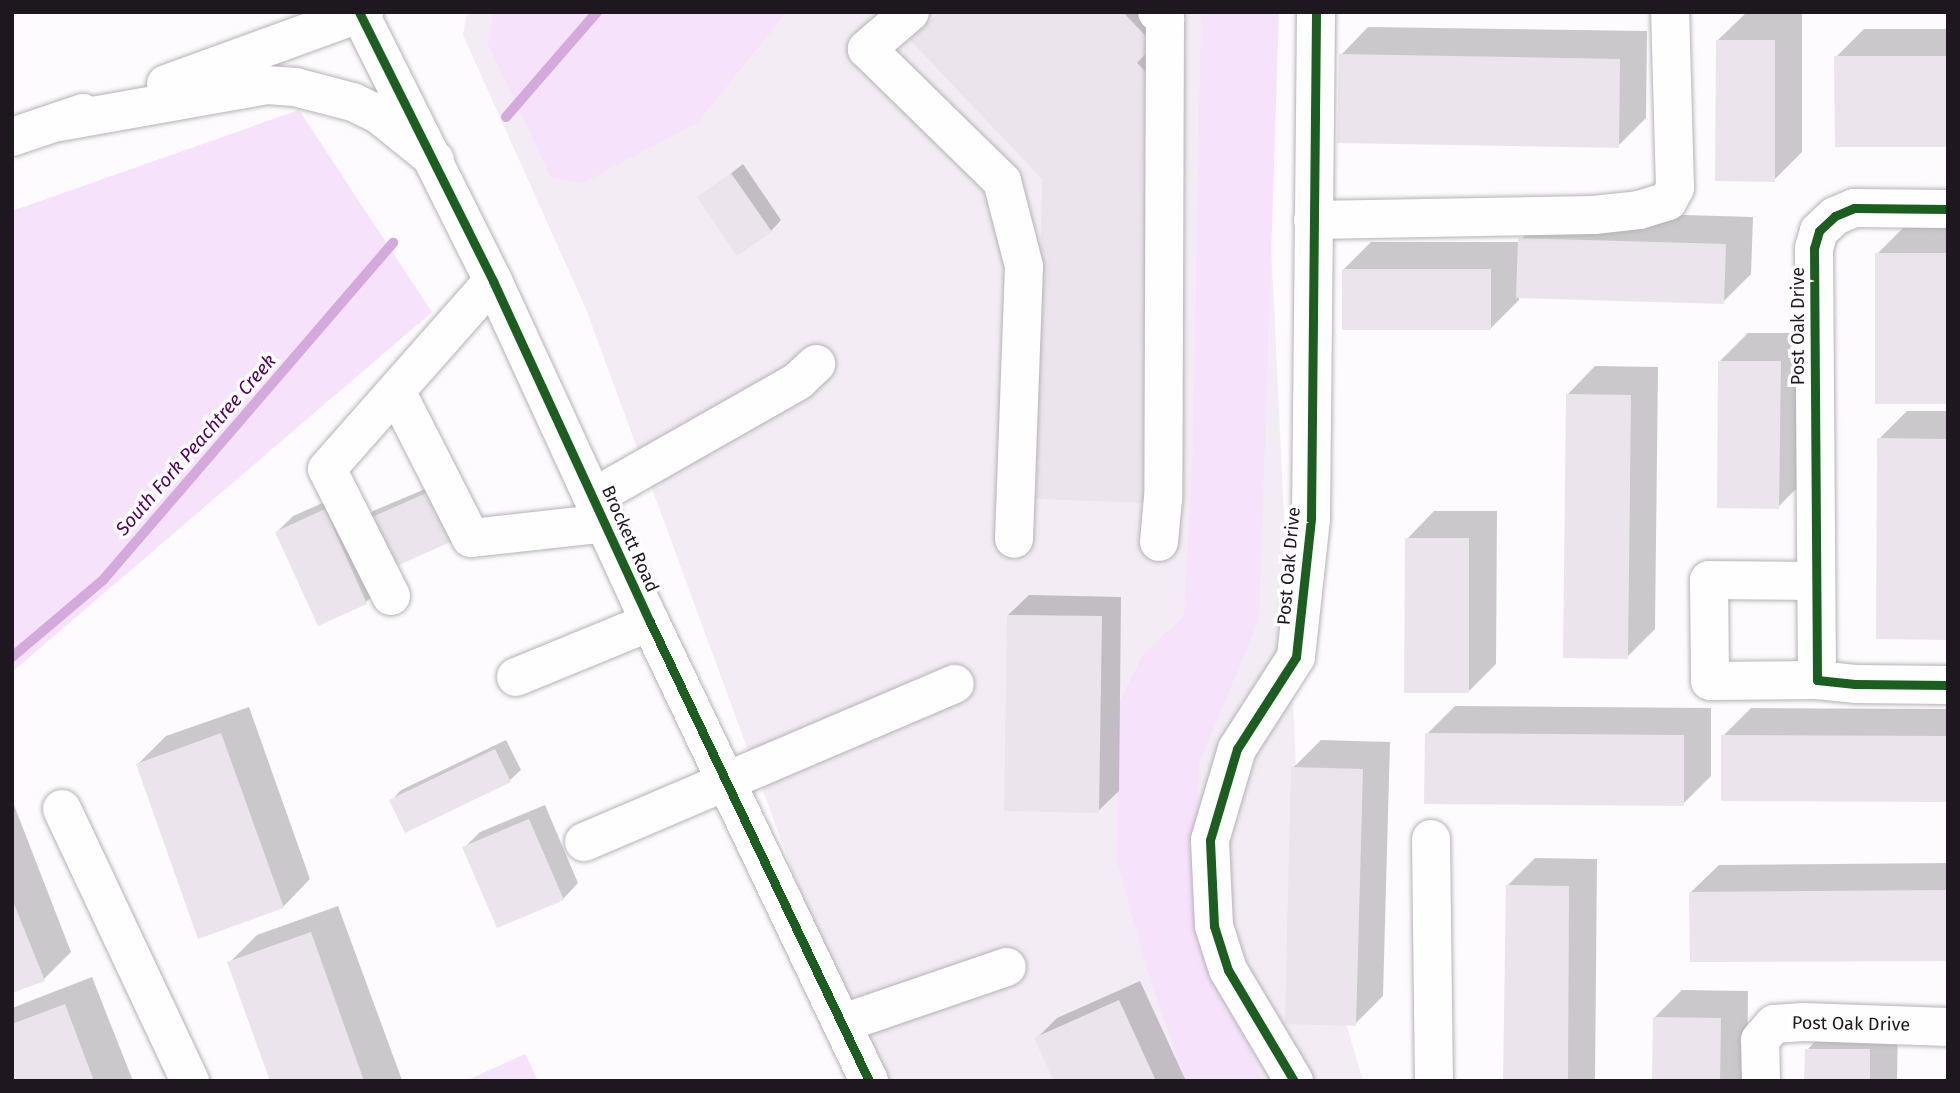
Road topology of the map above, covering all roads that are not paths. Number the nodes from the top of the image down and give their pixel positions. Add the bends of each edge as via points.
1 (910, 12) edge
2 (1157, 12) edge
3 (1316, 12) edge
4 (1670, 12) edge
5 (361, 13) edge
6 (59, 122) junction
7 (12, 137) edge
8 (435, 160) junction
9 (1948, 209) edge
10 (1313, 220) junction
11 (493, 281) junction
12 (816, 364) dead end
13 (396, 391) junction
14 (600, 510) junction
15 (1014, 539) dead end
16 (1159, 542) dead end
17 (1816, 581) junction
18 (391, 596) dead end
19 (650, 622) junction
20 (516, 677) dead end
21 (1817, 680) junction
22 (955, 684) dead end
23 (1948, 685) edge
24 (726, 781) junction
25 (62, 809) dead end
26 (1431, 839) dead end
27 (584, 842) dead end
28 (1007, 967) dead end
29 (843, 1023) junction
30 (1948, 1027) edge
31 (190, 1081) edge
32 (869, 1081) edge
33 (1294, 1081) edge
34 (1434, 1081) edge
35 (1761, 1081) edge

1 - 15 main road via 867,49 1002,181 1024,266
2 - 16 main road via 1165,19
3 - 10 main road, Post Oak Drive
4 - 10 main road via 1675,188 1668,201 1594,215
5 - 6 main road
5 - 8 main road, Brockett Road
6 - 7 main road
6 - 8 main road via 266,85 295,86 379,114
8 - 11 main road, Brockett Road
9 - 17 main road, Post Oak Drive via 1854,208 1835,216 1819,231 1814,248
10 - 33 main road, Post Oak Drive via 1311,518 1296,657 1237,749 1210,840 1214,926 1228,970
11 - 13 main road
11 - 14 main road, Brockett Road
12 - 14 main road via 798,381
13 - 14 main road via 471,538
13 - 18 main road via 327,469
14 - 19 main road, Brockett Road
17 - 21 main road, Post Oak Drive
17 - 21 main road via 1709,580 1710,681
19 - 20 main road
19 - 24 main road, Brockett Road
21 - 23 main road
22 - 24 main road
24 - 27 main road
24 - 29 main road, Brockett Road
25 - 31 main road
26 - 34 main road
28 - 29 main road
29 - 32 main road, Brockett Road
30 - 35 main road, Post Oak Drive via 1774,1024 1760,1040

